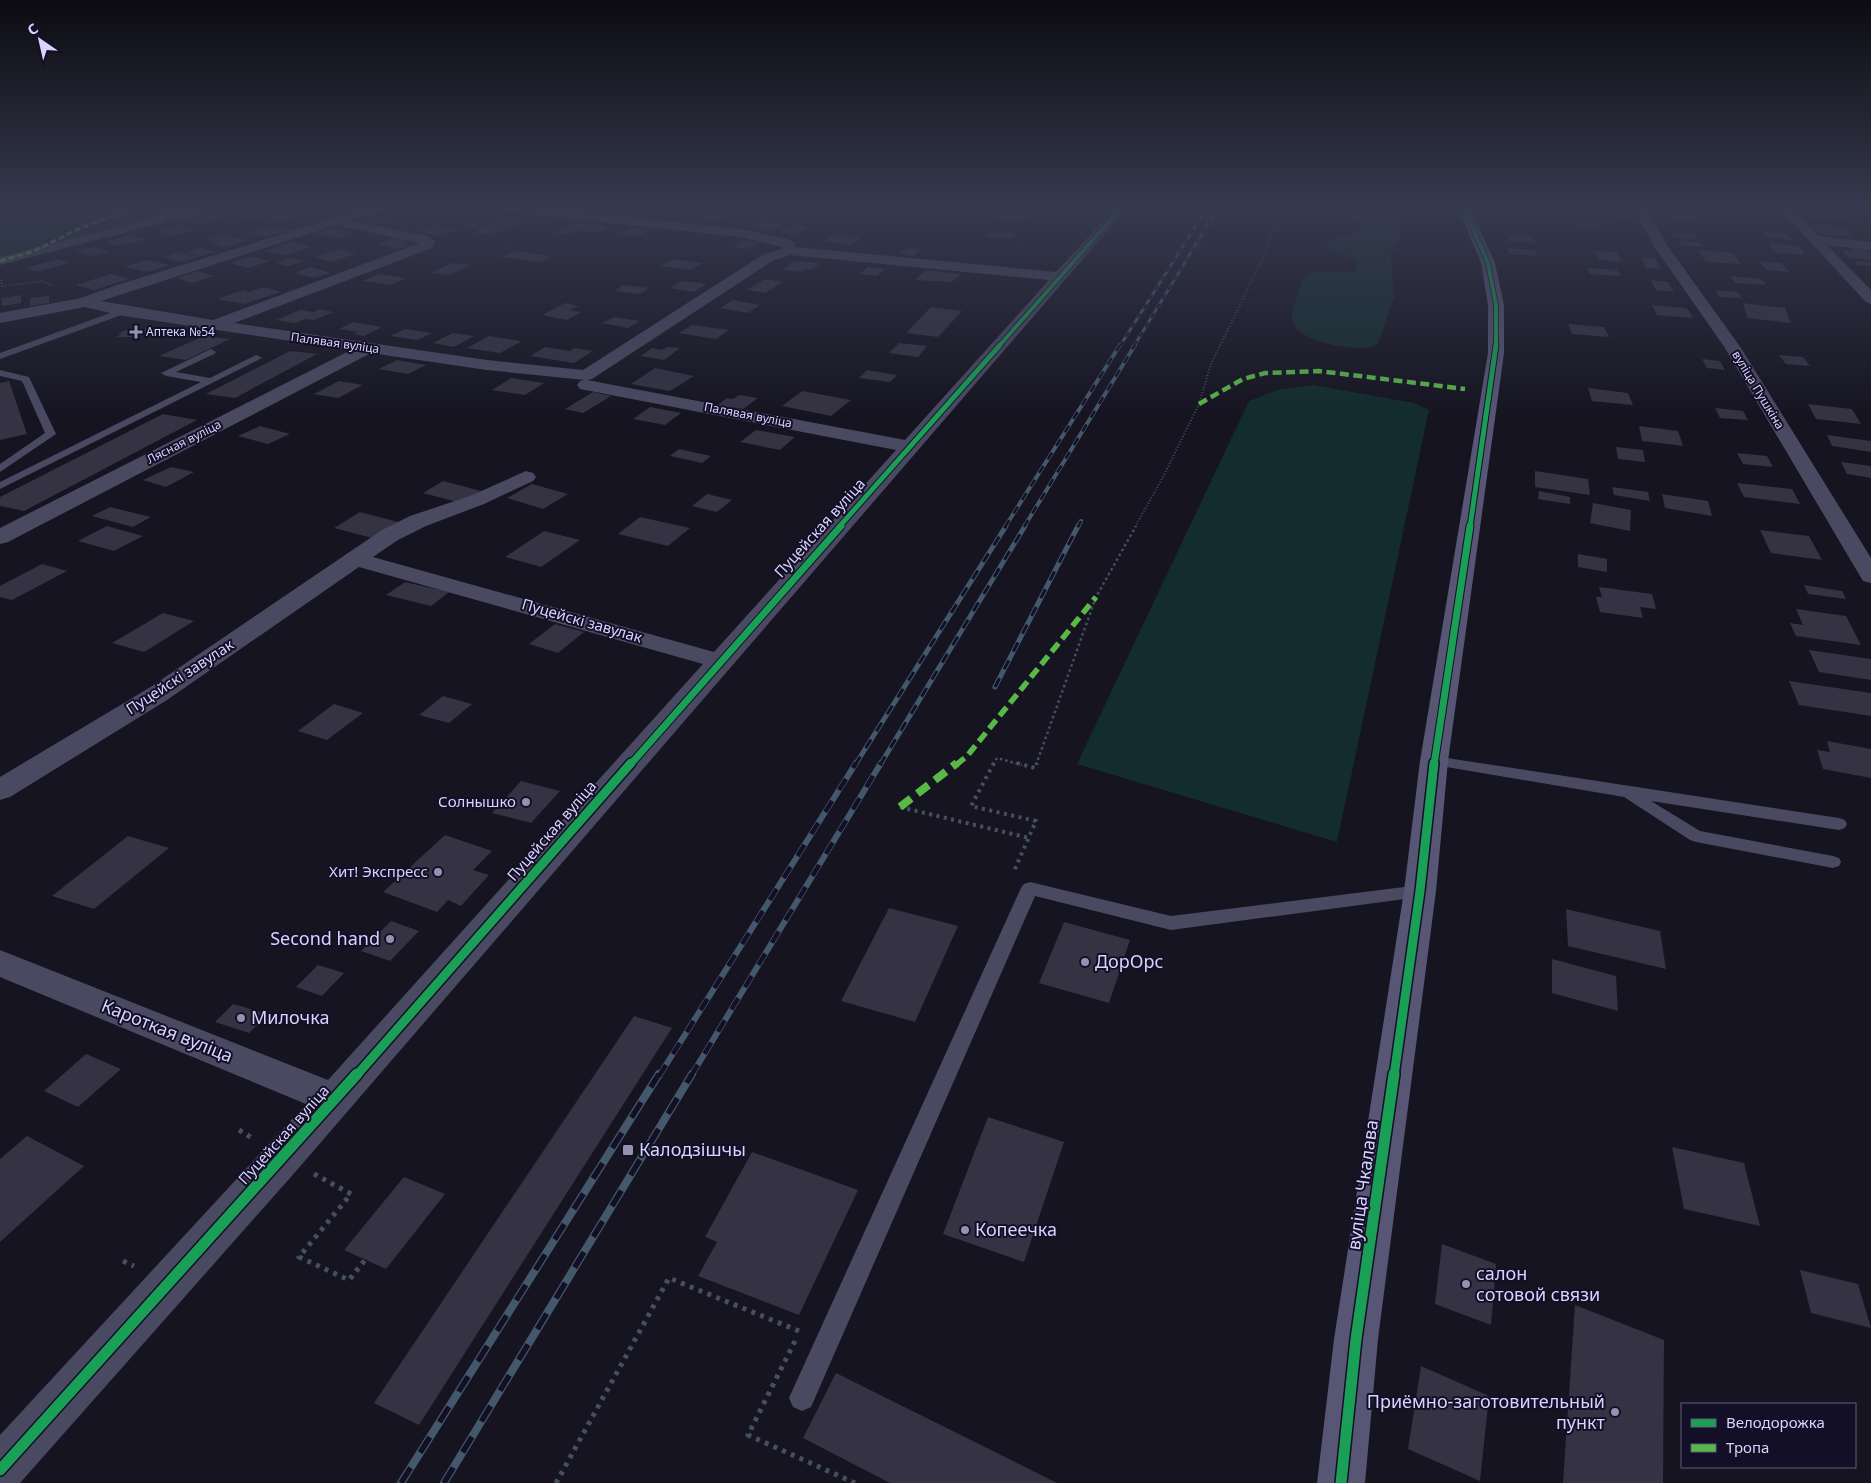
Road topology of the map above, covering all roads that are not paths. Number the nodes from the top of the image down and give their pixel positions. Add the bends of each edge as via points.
1 (154, 277) edge
2 (341, 277) edge
3 (740, 277) edge
4 (1060, 277) edge
5 (1491, 277) edge
6 (1683, 277) edge
7 (1850, 277) edge
8 (1871, 299) edge
9 (85, 302) junction
10 (124, 311) junction
11 (0, 318) edge
12 (214, 325) junction
13 (368, 348) junction
14 (211, 352) dead end
15 (0, 356) edge
16 (257, 358) dead end
17 (0, 373) edge
18 (586, 380) junction
19 (211, 381) junction
20 (909, 447) junction
21 (0, 469) edge
22 (526, 477) dead end
23 (0, 486) edge
24 (0, 537) edge
25 (356, 559) junction
26 (1871, 576) edge
27 (720, 661) junction
28 (1434, 761) junction
29 (0, 790) edge
30 (1625, 792) junction
31 (1840, 824) dead end
32 (1833, 862) dead end
33 (1420, 891) junction
34 (0, 963) edge
35 (334, 1099) junction
36 (802, 1398) dead end
37 (0, 1470) edge
38 (1341, 1483) edge

1 - 9 street
2 - 12 street
3 - 18 street
4 - 20 street, Пуцейская вуліца
5 - 28 street, вуліца Чкалава via 1496,305 1496,352
6 - 26 street, вуліца Пушкіна via 1733,348
7 - 8 street
9 - 10 street, Палявая вуліца
9 - 11 street
10 - 12 street, Палявая вуліца
10 - 15 lane
12 - 13 street, Палявая вуліца
13 - 18 street, Палявая вуліца
13 - 24 street, Лясная вуліца
14 - 19 lane via 166,373
16 - 19 lane
17 - 21 lane via 26,379 51,434
18 - 20 street, Палявая вуліца
19 - 23 lane
20 - 27 street, Пуцейская вуліца
22 - 25 street, Пуцейскі завулак via 477,500 418,521 390,535
25 - 27 street, Пуцейскі завулак
25 - 29 street, Пуцейскі завулак via 158,694
27 - 35 street, Пуцейская вуліца
28 - 30 lane
28 - 33 street, вуліца Чкалава
30 - 31 lane
30 - 32 lane via 1696,836
33 - 36 lane via 1171,923 1030,888
33 - 38 street, вуліца Чкалава via 1356,1339
34 - 35 street, Кароткая вуліца
35 - 37 street, Пуцейская вуліца

